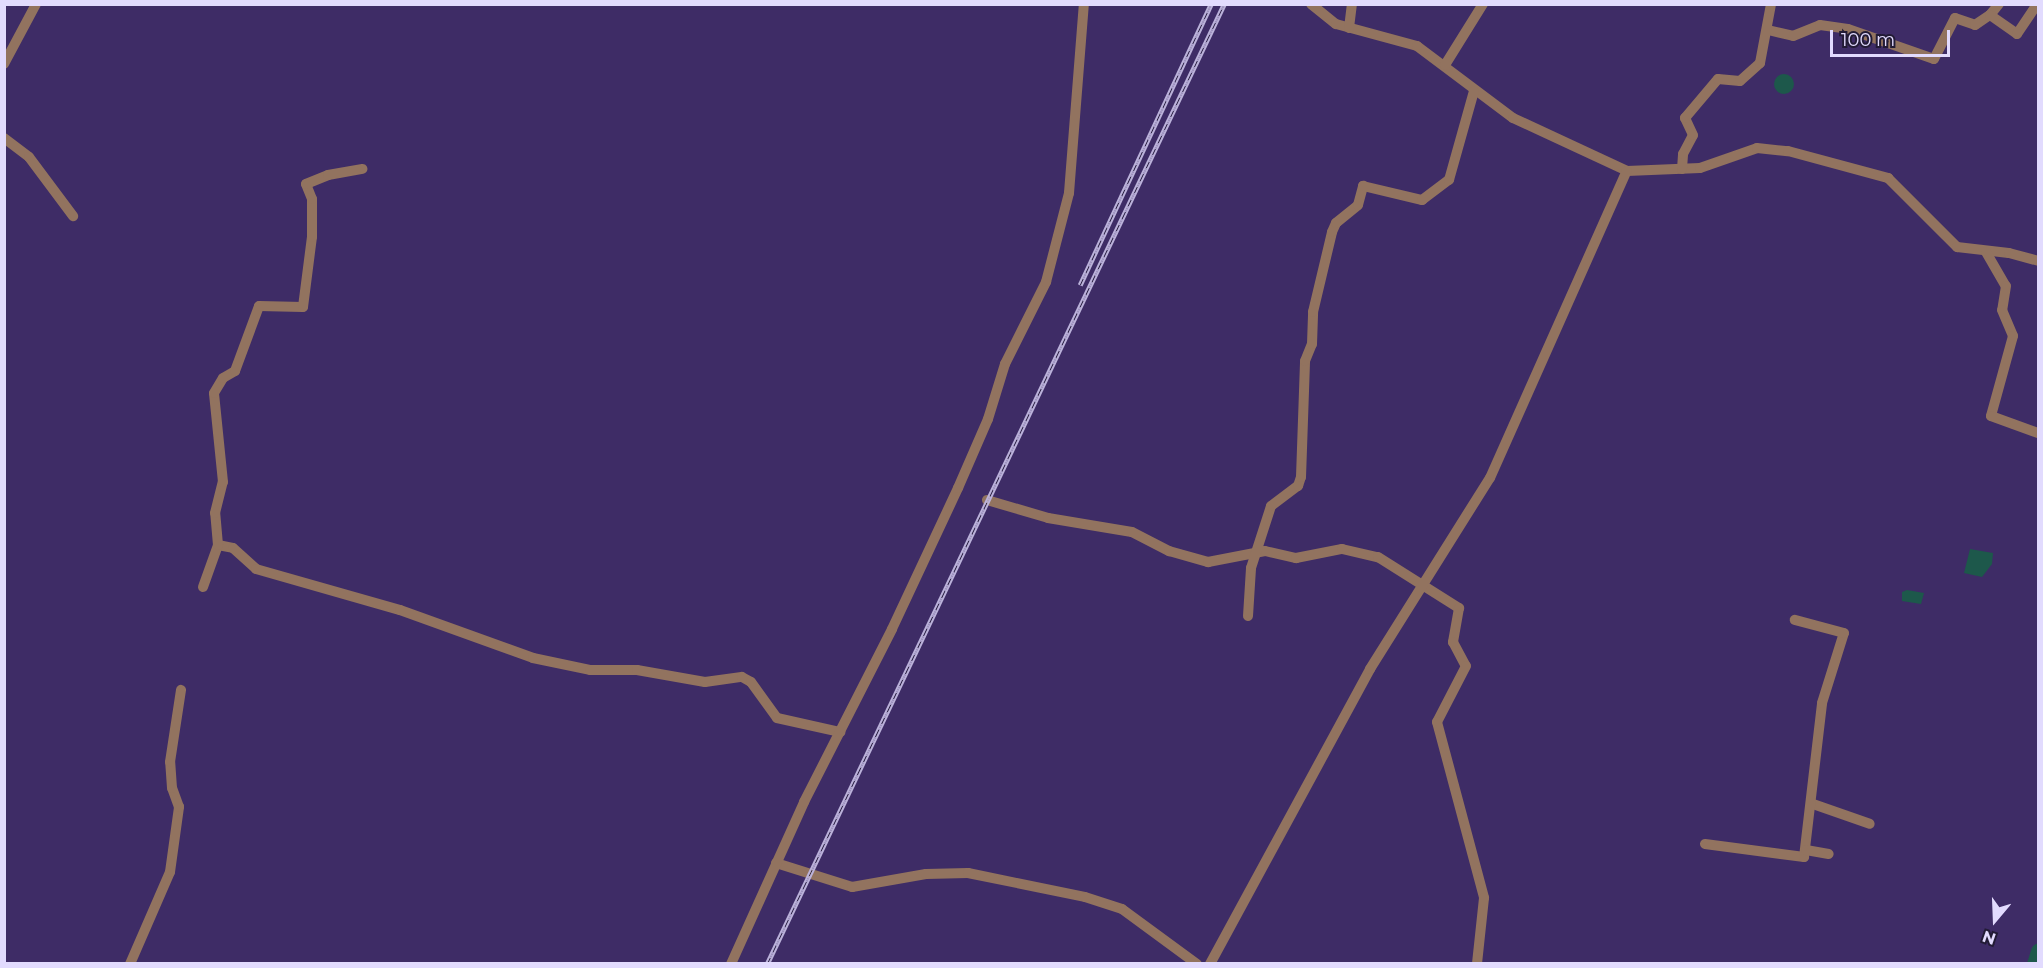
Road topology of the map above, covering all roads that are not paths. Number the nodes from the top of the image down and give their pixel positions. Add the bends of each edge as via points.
1 (36, 4) edge
2 (1084, 4) edge
3 (1311, 4) edge
4 (1352, 4) edge
5 (1483, 4) edge
6 (1771, 4) edge
7 (2000, 4) edge
8 (2037, 8) edge
9 (1990, 15) junction
10 (1349, 28) junction
11 (1768, 30) junction
12 (4, 64) edge
13 (1445, 65) junction
14 (1474, 91) junction
15 (4, 138) edge
16 (362, 169) dead end
17 (1682, 169) junction
18 (1627, 171) junction
19 (74, 216) dead end
20 (1986, 252) junction
21 (2038, 261) edge
22 (2038, 433) edge
23 (987, 500) dead end
24 (218, 544) junction
25 (1255, 554) junction
26 (203, 587) dead end
27 (1422, 588) junction
28 (1248, 615) dead end
29 (1795, 620) dead end
30 (181, 690) dead end
31 (840, 732) junction
32 (1813, 804) junction
33 (1870, 824) dead end
34 (1705, 844) dead end
35 (1806, 850) junction
36 (1829, 854) dead end
37 (776, 863) junction
38 (130, 963) edge
39 (731, 963) edge
40 (1197, 963) edge
41 (1210, 963) edge
42 (1477, 963) edge

1 - 12 street
2 - 31 street via 1071,176 1055,256 1005,364 988,419 958,488
3 - 10 street via 1328,20
4 - 10 street
5 - 13 street
6 - 11 street
7 - 9 street
8 - 9 street via 2017,34
9 - 11 street via 1975,25 1955,18 1934,58 1848,29 1820,25 1793,36
10 - 13 street via 1408,42
11 - 17 street via 1760,63 1740,81 1718,80 1685,118 1693,135 1683,154
13 - 14 street
14 - 18 street via 1513,118
14 - 25 street via 1449,180 1422,200 1363,186 1358,205 1336,222 1313,312 1312,344 1305,361 1301,477 1298,486 1271,506
15 - 19 street via 29,157
16 - 24 street via 328,175 306,184 312,199 312,237 303,307 259,306 235,371 223,378 214,393 223,482 215,513
17 - 18 street
17 - 20 street via 1709,165 1757,148 1830,160 1888,178 1957,247
18 - 27 street via 1490,478
20 - 21 street via 2009,252
20 - 22 street via 2006,286 2002,310 2013,336 1991,416
23 - 25 street via 1048,518 1132,532 1170,551 1208,562
24 - 26 street
24 - 31 street via 233,548 256,569 400,610 533,658 590,670 637,670 705,682 742,677 751,682 777,718
25 - 27 street via 1265,551 1296,558 1342,549 1378,557
25 - 28 street
27 - 41 street via 1370,669
27 - 42 street via 1459,608 1452,642 1466,666 1437,722 1484,898
29 - 32 street via 1844,633 1820,715 1814,749
30 - 38 street via 170,762 172,788 179,807 170,872
31 - 37 street
32 - 33 street
32 - 35 street
34 - 35 street via 1804,857
35 - 36 street
37 - 39 street
37 - 40 street via 852,887 926,873 968,873 1085,897 1122,909

